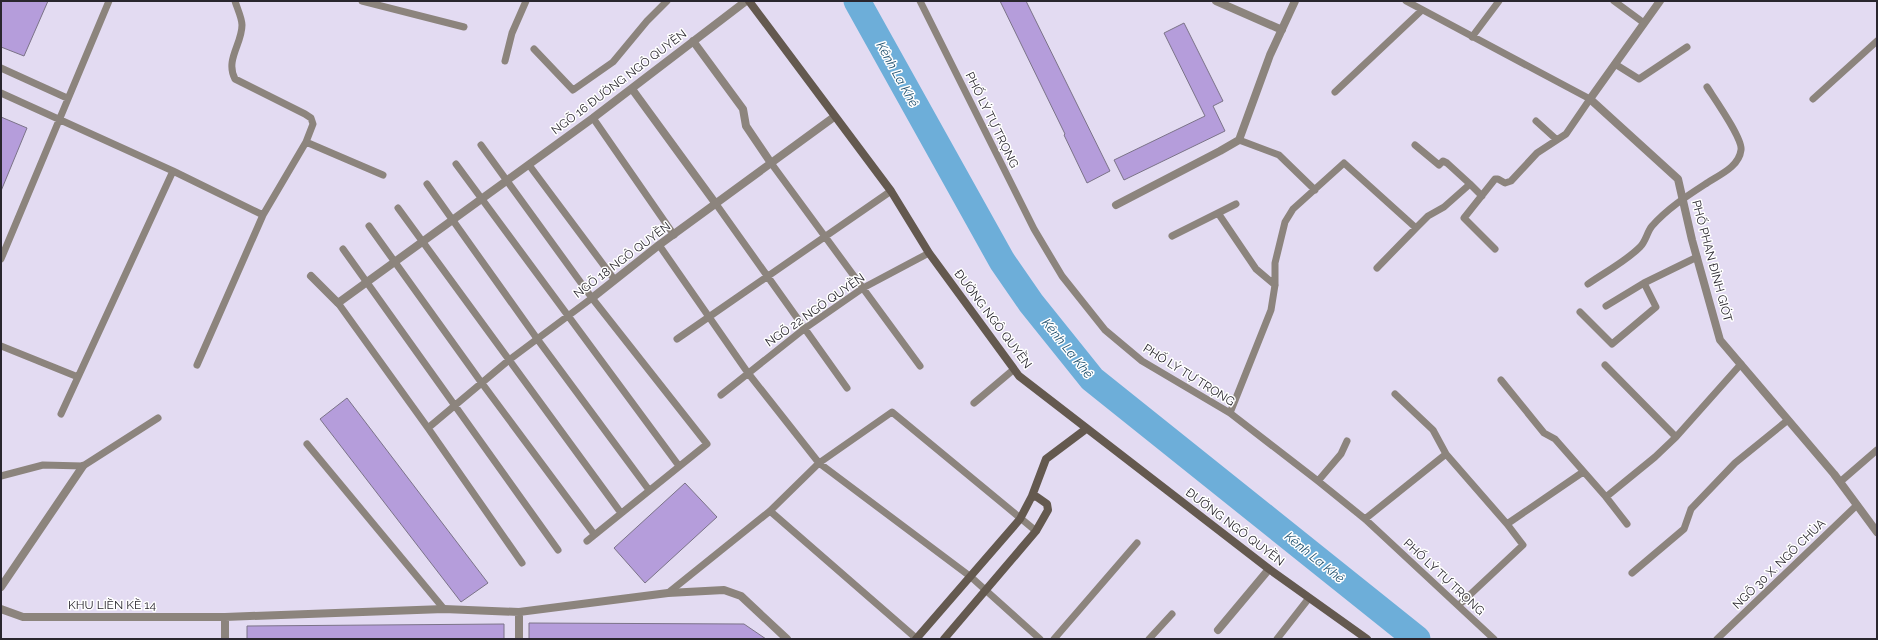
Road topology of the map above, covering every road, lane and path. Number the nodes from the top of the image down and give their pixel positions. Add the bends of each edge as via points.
1 (109, 1) edge
2 (235, 1) edge
3 (362, 1) edge
4 (526, 1) edge
5 (668, 1) edge
6 (748, 1) edge
7 (920, 1) edge
8 (1216, 1) edge
9 (1295, 1) edge
10 (1406, 1) edge
11 (1499, 1) edge
12 (1614, 1) edge
13 (1660, 1) edge
14 (1422, 10) junction
15 (1644, 23) junction
16 (464, 27) dead end
17 (1282, 30) junction
18 (1472, 37) junction
19 (1877, 40) edge
20 (694, 41) junction
21 (1687, 47) dead end
22 (534, 49) dead end
23 (505, 61) dead end
24 (1615, 64) junction
25 (1, 68) edge
26 (1707, 87) dead end
27 (632, 89) junction
28 (1335, 92) dead end
29 (1, 93) edge
30 (67, 98) junction
31 (1590, 99) junction
32 (1813, 99) dead end
33 (834, 116) junction
34 (593, 118) junction
35 (58, 119) junction
36 (1536, 122) dead end
37 (1239, 140) junction
38 (1557, 140) junction
39 (306, 142) junction
40 (481, 145) dead end
41 (1415, 145) dead end
42 (771, 163) junction
43 (456, 164) dead end
44 (529, 165) junction
45 (173, 171) junction
46 (383, 175) dead end
47 (506, 181) junction
48 (427, 184) dead end
49 (1470, 184) junction
50 (1315, 190) junction
51 (891, 191) junction
52 (1482, 196) junction
53 (1682, 198) junction
54 (483, 199) junction
55 (716, 204) junction
56 (1236, 204) dead end
57 (1116, 205) dead end
58 (398, 208) dead end
59 (1218, 213) junction
60 (263, 215) junction
61 (452, 221) junction
62 (369, 226) dead end
63 (1416, 228) junction
64 (674, 235) junction
65 (1172, 236) dead end
66 (826, 237) junction
67 (423, 240) junction
68 (659, 245) junction
69 (343, 249) dead end
70 (1495, 249) dead end
71 (929, 253) junction
72 (1698, 257) junction
73 (1, 259) edge
74 (394, 262) junction
75 (1377, 268) dead end
76 (311, 276) dead end
77 (766, 276) junction
78 (614, 280) junction
79 (1644, 282) junction
80 (366, 283) junction
81 (1588, 284) dead end
82 (1275, 285) junction
83 (863, 288) junction
84 (592, 298) junction
85 (338, 303) junction
86 (1606, 306) dead end
87 (1580, 312) dead end
88 (568, 315) junction
89 (709, 316) junction
90 (804, 329) junction
91 (677, 339) dead end
92 (538, 340) junction
93 (1, 346) edge
94 (509, 360) junction
95 (1741, 364) junction
96 (197, 365) dead end
97 (920, 366) dead end
98 (1605, 366) dead end
99 (1013, 370) junction
100 (748, 374) junction
101 (78, 377) junction
102 (1501, 380) dead end
103 (481, 382) junction
104 (847, 388) dead end
105 (1395, 394) dead end
106 (721, 395) dead end
107 (974, 403) dead end
108 (454, 405) junction
109 (1230, 413) junction
110 (61, 414) dead end
111 (158, 418) dead end
112 (1788, 420) junction
113 (428, 428) junction
114 (1086, 429) junction
115 (1676, 437) junction
116 (1347, 441) dead end
117 (307, 444) dead end
118 (1877, 450) edge
119 (1446, 454) junction
120 (818, 463) junction
121 (83, 466) junction
122 (679, 466) junction
123 (1583, 472) junction
124 (1, 476) edge
125 (1318, 482) junction
126 (1840, 482) junction
127 (649, 490) junction
128 (1032, 496) junction
129 (1606, 497) junction
130 (1857, 504) junction
131 (770, 512) junction
132 (621, 513) junction
133 (1020, 519) junction
134 (1365, 520) junction
135 (1507, 524) junction
136 (1627, 524) dead end
137 (1036, 531) junction
138 (1877, 532) edge
139 (594, 534) junction
140 (587, 541) dead end
141 (1137, 543) dead end
142 (558, 550) dead end
143 (522, 563) dead end
144 (1269, 569) junction
145 (1632, 573) dead end
146 (971, 577) junction
147 (1, 588) edge
148 (987, 590) junction
149 (668, 593) junction
150 (1310, 598) junction
151 (1459, 605) junction
152 (1, 609) edge
153 (444, 609) junction
154 (519, 612) junction
155 (1172, 614) dead end
156 (225, 617) junction
157 (1218, 630) dead end
158 (225, 639) edge
159 (519, 639) edge
160 (787, 639) edge
161 (917, 639) edge
162 (944, 639) edge
163 (1040, 639) edge
164 (1054, 639) edge
165 (1149, 639) edge
166 (1277, 639) edge
167 (1367, 639) edge
168 (1494, 639) edge
169 (1717, 639) edge

1 - 30 lane
2 - 39 lane via 242,25 231,63 231,72 235,79 311,118 313,124
3 - 16 lane
4 - 23 lane via 512,33
5 - 22 lane via 647,21 613,62 573,90
6 - 20 street, NGÕ 16 ĐƯỜNG NGÔ QUYỀN
6 - 33 street, ĐƯỜNG NGÔ QUYỀN
7 - 109 lane, PHỐ LÝ TỰ TRỌNG via 1034,229 1062,276 1105,330 1142,361
8 - 17 street
9 - 17 street
10 - 14 lane
11 - 18 lane
12 - 15 lane
13 - 15 street
14 - 18 lane
14 - 28 lane
15 - 24 street
17 - 37 street via 1270,55
18 - 31 lane
19 - 32 lane
20 - 27 street, NGÕ 16 ĐƯỜNG NGÔ QUYỀN
20 - 42 street via 743,109 746,126
21 - 24 lane via 1639,79
24 - 31 street
25 - 30 lane
26 - 53 lane via 1739,139 1742,150 1728,170
27 - 34 street, NGÕ 16 ĐƯỜNG NGÔ QUYỀN
27 - 55 street
29 - 35 lane
30 - 35 lane
31 - 38 lane via 1566,134
31 - 53 street, PHỐ PHAN ĐÌNH GIÓT via 1678,179
33 - 42 street, NGÕ 18 NGÔ QUYỀN
33 - 51 street, ĐƯỜNG NGÔ QUYỀN
34 - 44 street, NGÕ 16 ĐƯỜNG NGÔ QUYỀN
34 - 64 lane
35 - 45 lane
35 - 73 lane
36 - 38 lane
37 - 50 lane via 1279,155
37 - 57 street
38 - 52 lane via 1537,153 1511,181 1495,179
39 - 46 lane
39 - 60 lane
40 - 47 lane
41 - 49 lane via 1439,165 1443,161 1447,163
42 - 55 street, NGÕ 18 NGÔ QUYỀN
42 - 66 lane
43 - 54 lane
44 - 47 street, NGÕ 16 ĐƯỜNG NGÔ QUYỀN
44 - 78 lane
45 - 60 lane
45 - 101 lane
47 - 54 street, NGÕ 16 ĐƯỜNG NGÔ QUYỀN
47 - 84 lane
48 - 61 lane
49 - 52 lane
49 - 63 lane
50 - 63 lane via 1344,163
50 - 82 lane via 1293,209 1285,222 1276,263
51 - 66 lane
51 - 71 street, ĐƯỜNG NGÔ QUYỀN
52 - 70 lane via 1464,218
53 - 72 street, PHỐ PHAN ĐÌNH GIÓT
53 - 81 lane via 1662,215 1640,246
54 - 61 street, NGÕ 16 ĐƯỜNG NGÔ QUYỀN
54 - 88 lane
55 - 64 street, NGÕ 18 NGÔ QUYỀN
55 - 77 lane
56 - 59 lane
58 - 67 lane
59 - 65 lane
59 - 82 lane via 1256,269
60 - 96 lane
61 - 67 street, NGÕ 16 ĐƯỜNG NGÔ QUYỀN
61 - 92 lane
62 - 74 lane
63 - 75 lane
64 - 68 street, NGÕ 18 NGÔ QUYỀN
66 - 77 lane
66 - 83 lane
67 - 74 street, NGÕ 16 ĐƯỜNG NGÔ QUYỀN
67 - 94 lane
68 - 78 street, NGÕ 18 NGÔ QUYỀN
68 - 89 lane
69 - 80 lane
71 - 83 lane, NGÕ 22 NGÔ QUYỀN
71 - 99 street, ĐƯỜNG NGÔ QUYỀN
72 - 79 lane
72 - 95 street, PHỐ PHAN ĐÌNH GIÓT via 1720,340
74 - 80 street, NGÕ 16 ĐƯỜNG NGÔ QUYỀN
74 - 103 lane
76 - 85 street
77 - 89 lane
77 - 90 lane
78 - 84 street, NGÕ 18 NGÔ QUYỀN
79 - 86 lane
79 - 87 lane via 1656,307 1612,344
80 - 85 street, NGÕ 16 ĐƯỜNG NGÔ QUYỀN
80 - 108 lane
82 - 109 lane via 1271,310
83 - 90 lane, NGÕ 22 NGÔ QUYỀN
83 - 97 lane
84 - 88 lane, NGÕ 18 NGÔ QUYỀN
84 - 122 lane via 707,444
85 - 113 lane
88 - 92 lane, NGÕ 18 NGÔ QUYỀN
88 - 122 lane
89 - 91 lane
89 - 100 lane
90 - 100 lane, NGÕ 22 NGÔ QUYỀN
90 - 104 lane
92 - 94 lane, NGÕ 18 NGÔ QUYỀN
92 - 127 lane
93 - 101 lane
94 - 103 lane, NGÕ 18 NGÔ QUYỀN
94 - 132 lane
95 - 112 street, PHỐ PHAN ĐÌNH GIÓT
95 - 115 lane
98 - 115 lane
99 - 107 lane
99 - 114 street, ĐƯỜNG NGÔ QUYỀN
100 - 106 lane, NGÕ 22 NGÔ QUYỀN
100 - 120 lane
101 - 110 lane
102 - 123 lane via 1544,433 1555,439
103 - 108 lane, NGÕ 18 NGÔ QUYỀN
103 - 139 lane
105 - 119 lane via 1433,430
108 - 113 lane, NGÕ 18 NGÔ QUYỀN
108 - 142 lane
109 - 125 lane, PHỐ LÝ TỰ TRỌNG
111 - 121 lane
112 - 126 street, PHỐ PHAN ĐÌNH GIÓT
112 - 145 lane via 1735,463 1691,509 1684,529
113 - 143 lane
114 - 128 street via 1046,459
114 - 144 street, ĐƯỜNG NGÔ QUYỀN
115 - 129 lane
116 - 125 lane via 1341,454
117 - 153 lane
118 - 126 lane
119 - 134 lane
119 - 135 lane
120 - 131 lane
120 - 133 lane via 892,412
120 - 146 lane
121 - 124 lane via 43,465
121 - 147 street
122 - 127 lane
123 - 129 lane
123 - 135 lane
125 - 134 lane, PHỐ LÝ TỰ TRỌNG
126 - 130 street, PHỐ PHAN ĐÌNH GIÓT
127 - 132 lane
128 - 133 street
128 - 137 street via 1047,504 1048,510
129 - 136 lane
130 - 138 street, PHỐ PHAN ĐÌNH GIÓT
130 - 169 lane, NGÕ 30 X. NGÕ CHÙA
131 - 149 lane
131 - 161 lane
132 - 139 lane
133 - 137 lane
133 - 146 street
134 - 151 lane, PHỐ LÝ TỰ TRỌNG
135 - 151 lane via 1523,545
137 - 148 street
139 - 140 lane
141 - 164 lane
144 - 150 street, ĐƯỜNG NGÔ QUYỀN
144 - 157 street
146 - 148 lane
146 - 161 street
148 - 162 street
148 - 163 lane
149 - 154 street, KHU LIỀN KỀ 14
149 - 160 street, KHU LIỀN KỀ 14 via 724,590 741,596
150 - 166 lane
150 - 167 street, ĐƯỜNG NGÔ QUYỀN
151 - 168 lane, PHỐ LÝ TỰ TRỌNG
152 - 156 street, KHU LIỀN KỀ 14 via 23,617
153 - 154 street, KHU LIỀN KỀ 14
153 - 156 street, KHU LIỀN KỀ 14
154 - 159 street
155 - 165 lane
156 - 158 street

